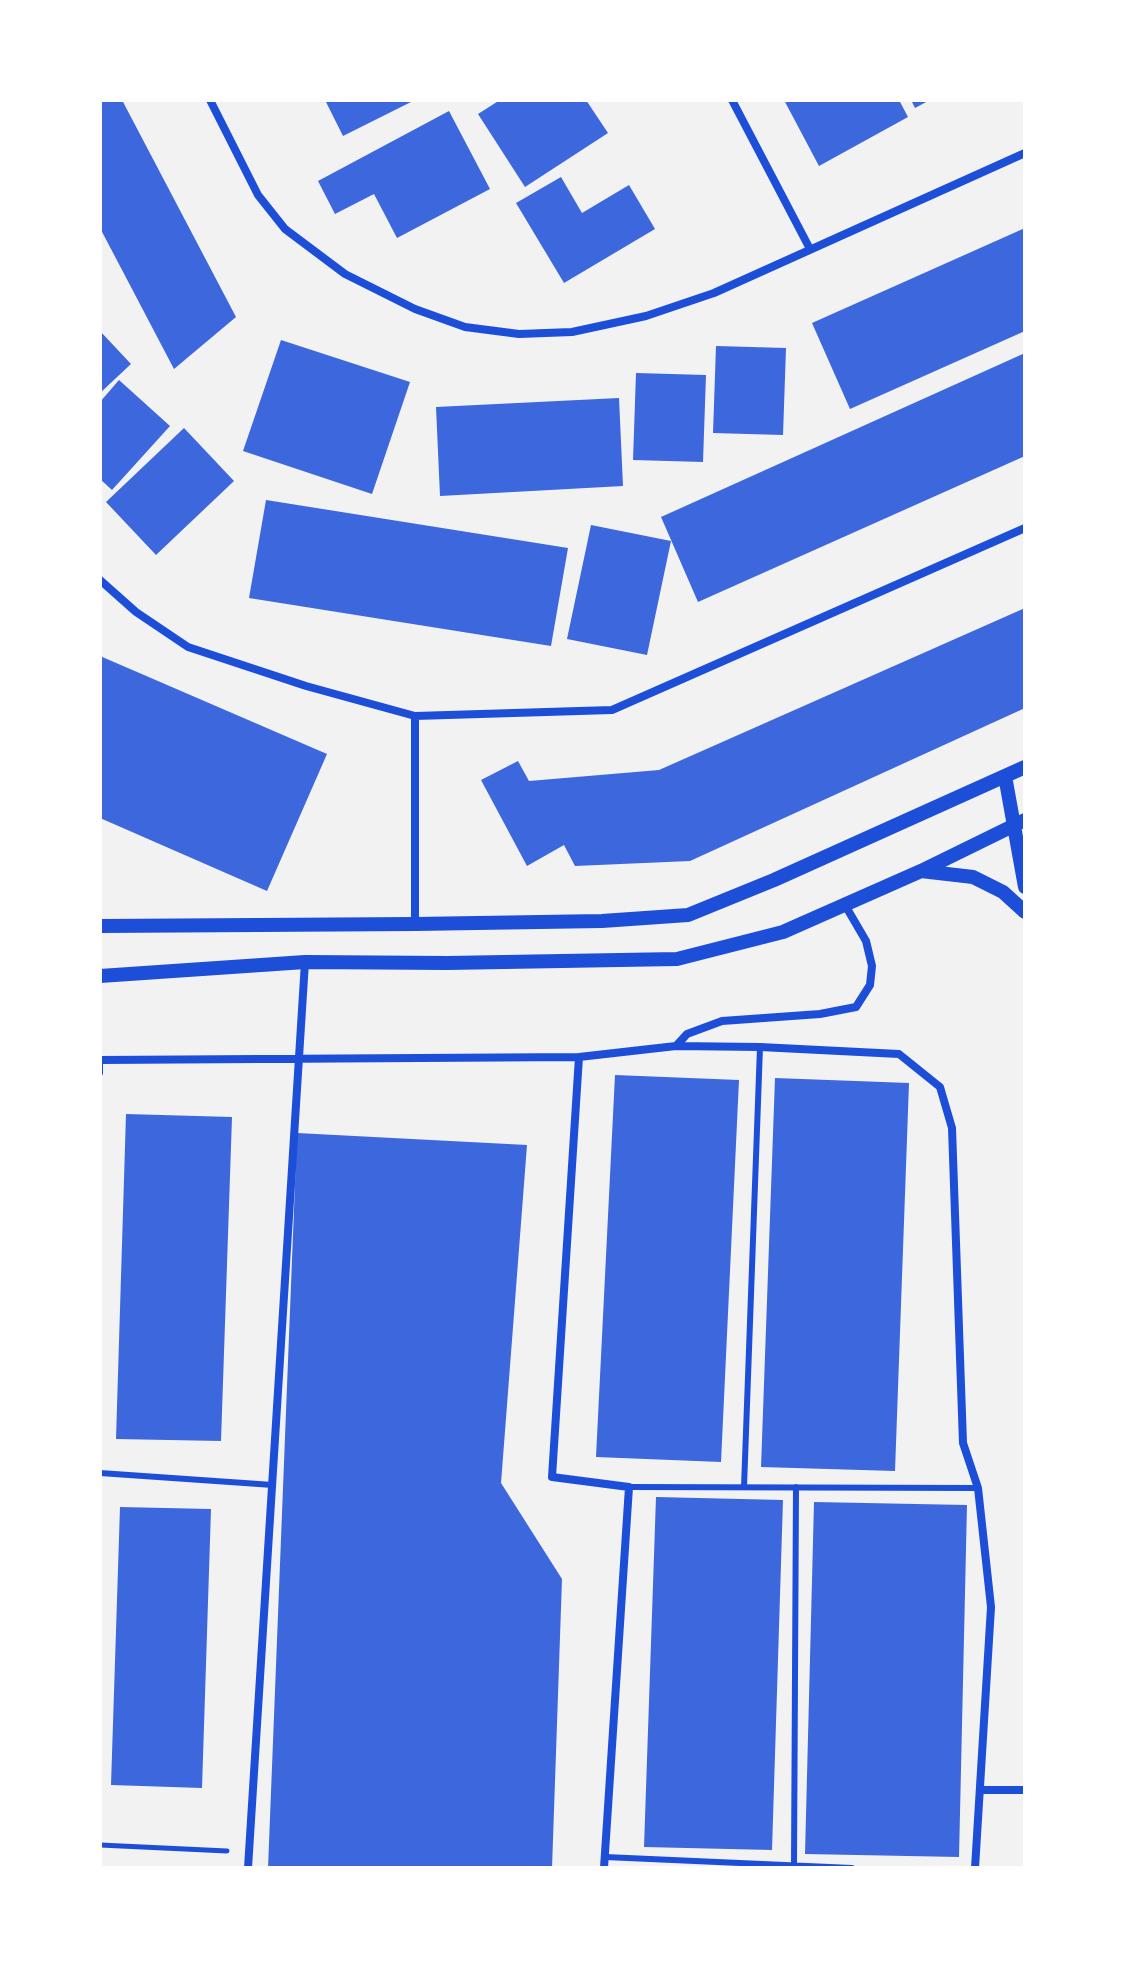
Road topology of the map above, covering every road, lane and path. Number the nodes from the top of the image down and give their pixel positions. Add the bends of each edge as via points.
1 (210, 100) edge
2 (732, 100) edge
3 (1025, 153) edge
4 (810, 249) junction
5 (1025, 528) edge
6 (100, 580) edge
7 (415, 716) junction
8 (1025, 767) edge
9 (1005, 776) junction
10 (1019, 822) edge
11 (921, 871) junction
12 (1025, 887) edge
13 (845, 905) junction
14 (1025, 912) edge
15 (415, 924) junction
16 (100, 926) edge
17 (305, 962) junction
18 (100, 976) edge
19 (676, 1046) junction
20 (760, 1047) junction
21 (579, 1057) junction
22 (100, 1060) edge
23 (299, 1060) junction
24 (100, 1073) edge
25 (100, 1473) edge
26 (273, 1485) junction
27 (629, 1487) junction
28 (744, 1487) junction
29 (796, 1487) junction
30 (978, 1488) junction
31 (980, 1790) junction
32 (1025, 1790) edge
33 (100, 1845) edge
34 (249, 1852) junction
35 (605, 1857) junction
36 (794, 1865) junction
37 (248, 1868) edge
38 (604, 1868) edge
39 (852, 1868) edge
40 (975, 1868) edge

1 - 4 street via 258,195 285,229 345,274 465,327 519,334 572,332 646,316 714,293
2 - 4 street
3 - 4 street
5 - 7 street via 612,710
6 - 7 street via 188,647
7 - 15 street
8 - 9 street
9 - 10 street
9 - 15 street via 688,915
10 - 11 street
10 - 12 street
11 - 13 street
11 - 14 street via 973,877 1003,892
13 - 17 street via 783,932 677,959
13 - 19 street via 866,941 872,966 870,985 856,1007 722,1021 687,1034
15 - 16 street
17 - 18 street
17 - 23 street
19 - 20 street
19 - 21 street
20 - 28 lane
20 - 30 street via 899,1054 940,1087 952,1128 963,1443
21 - 23 street
21 - 27 street via 552,1477
22 - 23 street
22 - 24 lane
23 - 26 street
25 - 26 lane
26 - 34 street
27 - 28 lane
27 - 35 street
28 - 29 lane
29 - 30 lane
29 - 36 lane
30 - 31 street via 991,1607
31 - 32 street
31 - 40 street
33 - 34 path
34 - 37 street
35 - 36 lane
35 - 38 street
36 - 39 lane

